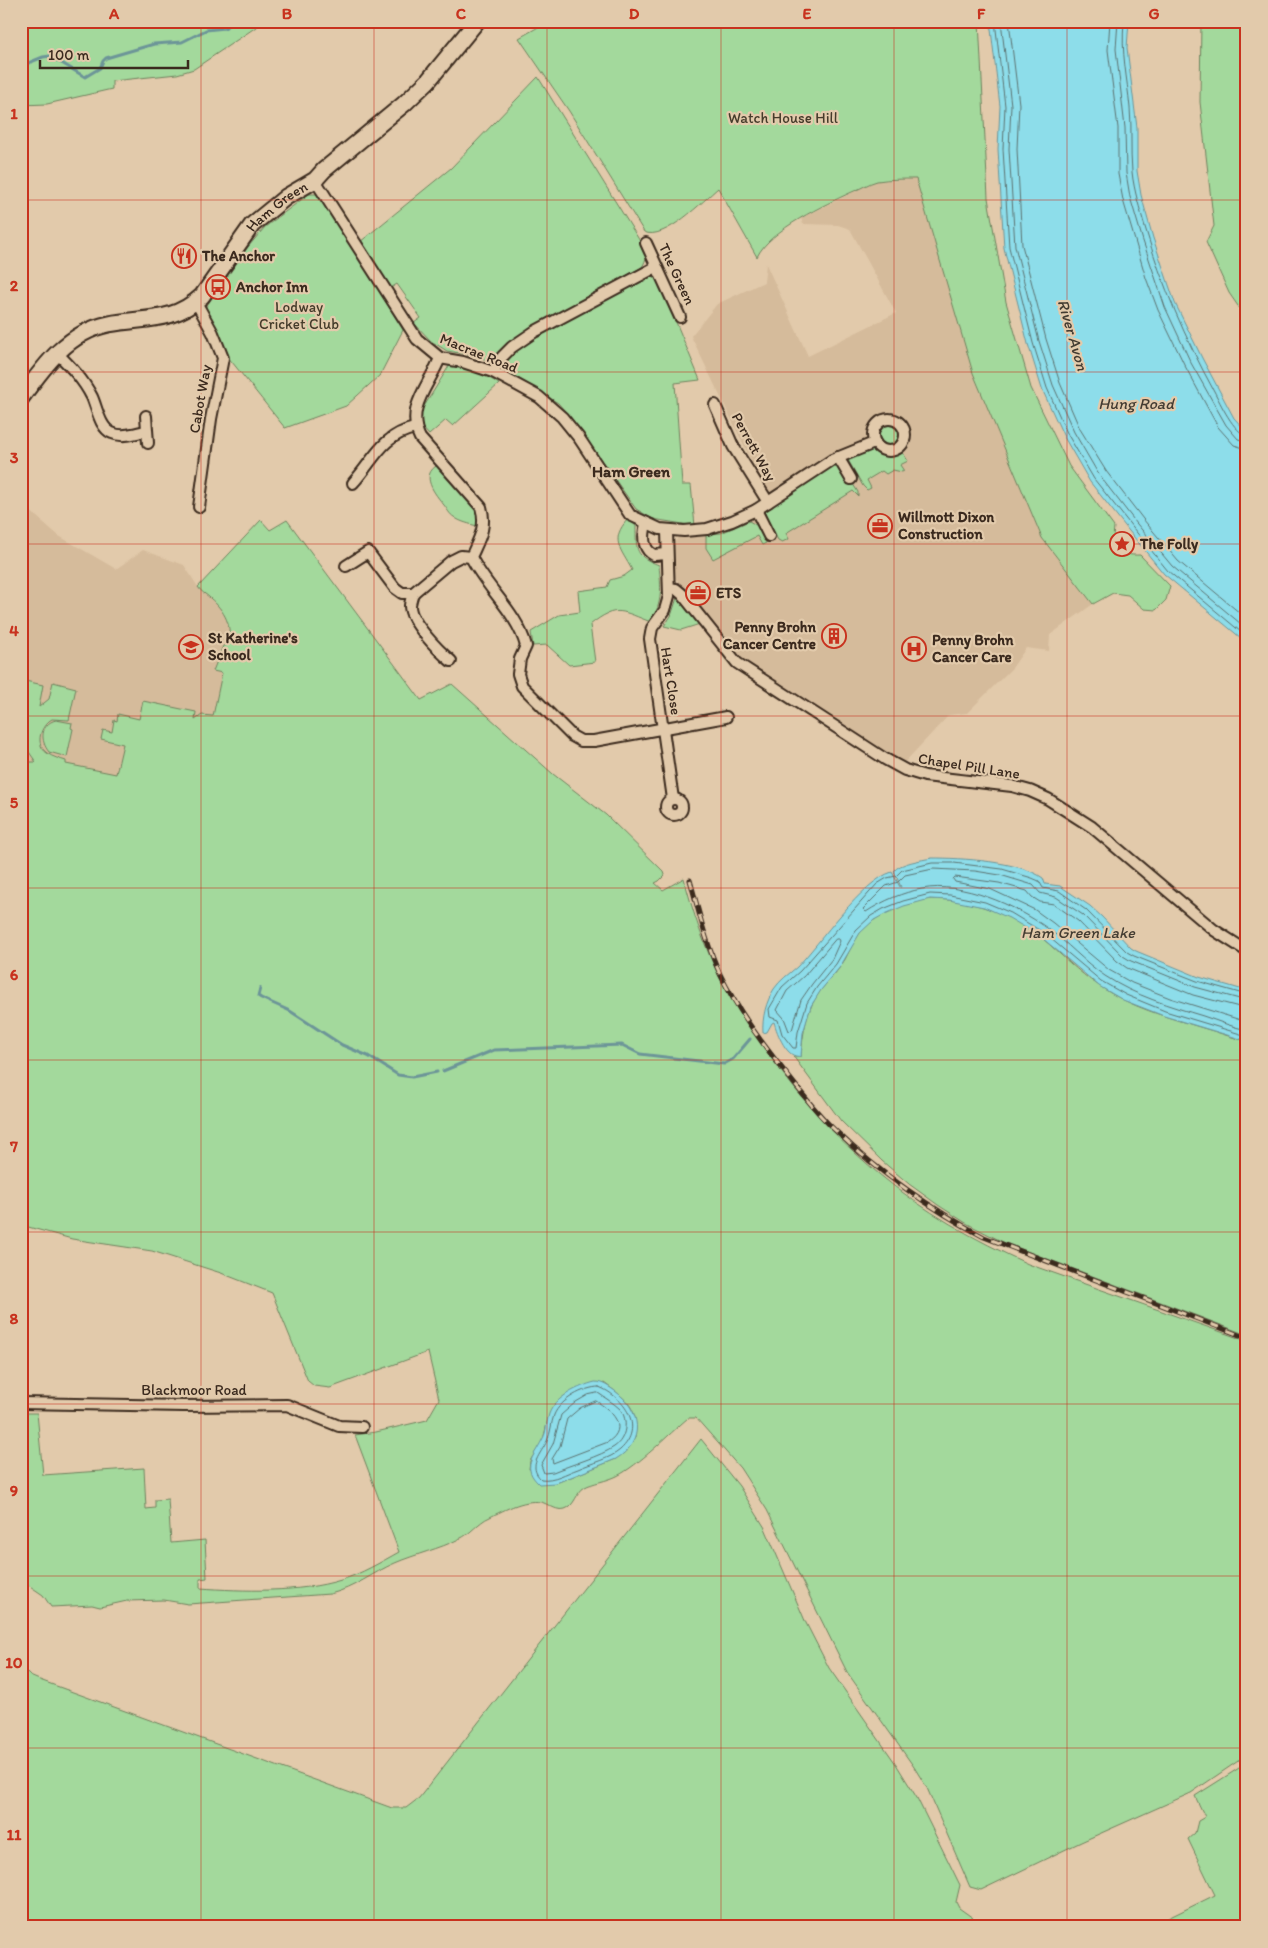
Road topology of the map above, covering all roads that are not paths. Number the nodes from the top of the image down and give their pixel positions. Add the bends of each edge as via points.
1 (477, 21) edge
2 (315, 180) junction
3 (646, 244) dead end
4 (656, 267) junction
5 (196, 302) junction
6 (680, 317) dead end
7 (56, 352) junction
8 (440, 358) junction
9 (493, 372) junction
10 (22, 397) edge
11 (715, 405) dead end
12 (146, 416) dead end
13 (415, 428) junction
14 (146, 431) junction
15 (148, 443) dead end
16 (874, 443) dead end
17 (838, 457) junction
18 (851, 479) dead end
19 (353, 483) dead end
20 (768, 502) junction
21 (199, 507) dead end
22 (756, 510) junction
23 (646, 524) junction
24 (667, 531) junction
25 (769, 536) dead end
26 (667, 554) junction
27 (471, 556) junction
28 (346, 566) dead end
29 (669, 588) junction
30 (413, 594) junction
31 (451, 661) dead end
32 (726, 717) dead end
33 (663, 728) junction
34 (674, 799) dead end
35 (1247, 951) edge
36 (21, 1403) edge
37 (362, 1427) dead end

1 - 2 street, Ham Green via 404,104
2 - 5 street, Ham Green via 286,197 252,225
2 - 8 street, Macrae Road via 408,328
3 - 4 street, The Green
4 - 6 street, The Green
4 - 9 street via 534,332 512,347
5 - 7 street, Ham Green via 161,318 108,324 73,339
5 - 21 street, Cabot Way via 223,358
7 - 10 street, Ham Green
7 - 14 street via 83,381 104,426 111,433 125,436
8 - 9 street, Macrae Road
8 - 13 street via 414,411
9 - 23 street, Macrae Road via 539,397 562,417 580,438 630,515
11 - 20 street, Perrett Way via 733,446
12 - 14 street
13 - 19 street via 386,440
13 - 27 street via 420,438 481,507 484,526
14 - 15 street
16 - 17 street, Macrae Road
17 - 18 street
17 - 20 street, Macrae Road
20 - 22 street, Macrae Road
22 - 24 street, Macrae Road via 718,526
22 - 25 street
23 - 24 street, Macrae Road
23 - 26 street via 646,548 654,556
24 - 26 street, Hart Close
26 - 29 street, Hart Close
27 - 30 street via 461,556 451,562
27 - 33 street via 478,571 523,633 526,646 518,674 522,686 572,736 581,741 594,741
28 - 30 street via 368,552 395,588 402,593
29 - 33 street, Hart Close via 668,602 652,628 650,639
29 - 35 street, Chapel Pill Lane via 682,594 737,663 885,759 925,776 1012,786 1048,799 1092,827 1214,930
30 - 31 street via 410,607 415,618 436,649
32 - 33 street, Hart Close
33 - 34 street, Hart Close
36 - 37 street, Blackmoor Road via 287,1405 339,1426

